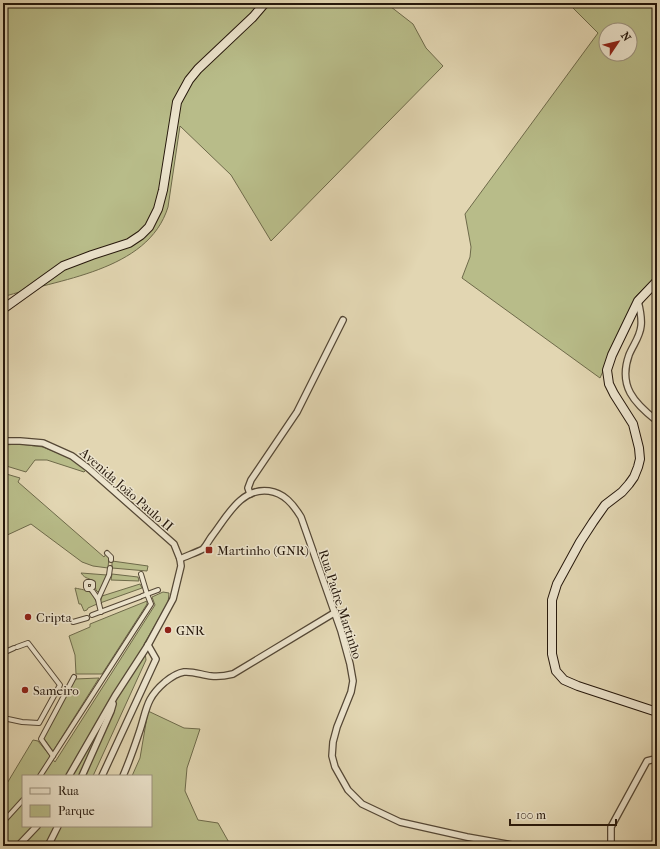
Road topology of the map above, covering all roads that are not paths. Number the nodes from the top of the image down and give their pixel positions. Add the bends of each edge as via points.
1 (265, 3) edge
2 (657, 281) edge
3 (638, 301) junction
4 (3, 309) edge
5 (343, 320) dead end
6 (657, 421) edge
7 (3, 441) edge
8 (250, 494) junction
9 (107, 553) dead end
10 (180, 559) junction
11 (110, 560) dead end
12 (110, 568) dead end
13 (141, 574) dead end
14 (91, 589) dead end
15 (158, 590) dead end
16 (143, 596) junction
17 (98, 598) junction
18 (102, 612) junction
19 (334, 613) junction
20 (92, 615) dead end
21 (87, 618) dead end
22 (73, 622) dead end
23 (657, 632) edge
24 (657, 640) edge
25 (3, 644) edge
26 (148, 645) junction
27 (5, 652) edge
28 (74, 678) dead end
29 (115, 696) junction
30 (657, 712) edge
31 (5, 718) edge
32 (53, 756) junction
33 (657, 760) edge
34 (41, 775) edge
35 (70, 775) edge
36 (82, 775) edge
37 (102, 775) edge
38 (123, 775) edge
39 (22, 801) edge
40 (3, 822) edge
41 (36, 827) edge
42 (58, 827) edge
43 (18, 846) edge
44 (48, 846) edge
45 (518, 846) edge
46 (611, 846) edge

1 - 4 main road via 253,18 198,69 177,102 163,190 158,209 149,226 128,243 63,266
2 - 3 main road
3 - 6 street via 641,326 625,370 626,381 629,392 643,410
3 - 30 main road via 607,370 609,384 633,424 639,448 638,467 629,484 605,506 593,522 557,584 552,600 552,654 556,670 564,680
5 - 8 street via 297,412 251,480 248,488
7 - 10 street, Avenida João Paulo II via 43,443 72,456 174,544
8 - 10 street, Rua Padre Martinho via 235,505 203,549
8 - 19 street, Rua Padre Martinho via 275,492 295,506
9 - 11 street via 111,557
10 - 26 street via 181,566 173,599
12 - 17 street
13 - 16 street
14 - 17 street
15 - 16 street
16 - 18 street
16 - 32 street via 151,604
17 - 18 street
18 - 20 street
19 - 38 street via 233,674 222,677 183,672 170,678 156,690 149,701
19 - 45 street, Rua Padre Martinho via 353,681 337,727 332,756 334,767 348,790 362,804 400,822
21 - 22 street
23 - 24 street
25 - 27 street
26 - 29 street
26 - 37 street via 156,659
27 - 31 street via 28,643 60,685 39,723
28 - 32 street via 41,739
29 - 35 street
29 - 36 street via 111,711
32 - 34 street
33 - 46 street via 646,761 611,827
39 - 40 street
41 - 43 street
42 - 44 street

